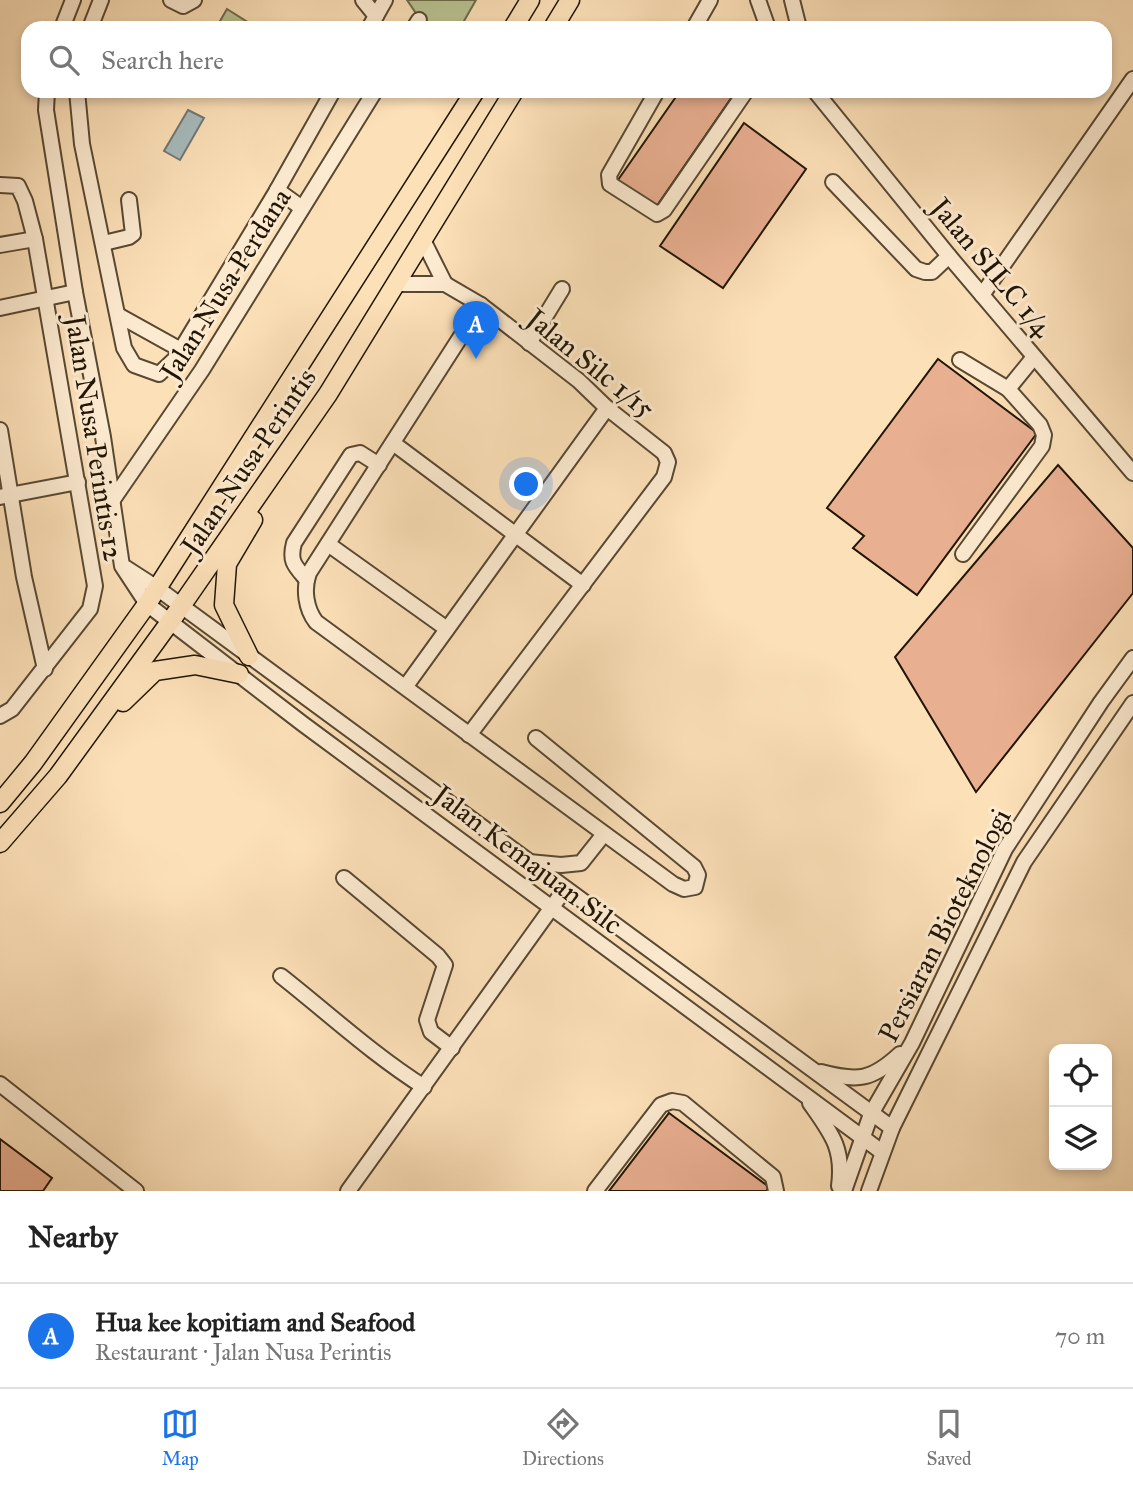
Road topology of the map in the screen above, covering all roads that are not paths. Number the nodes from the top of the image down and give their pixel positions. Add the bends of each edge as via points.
1 (73, 0) edge
2 (101, 0) edge
3 (171, 0) edge
4 (194, 0) edge
5 (363, 0) edge
6 (385, 0) edge
7 (530, 0) edge
8 (569, 0) edge
9 (710, 0) edge
10 (758, 0) edge
11 (792, 0) edge
12 (65, 21) edge
13 (93, 21) edge
14 (372, 21) edge
15 (373, 21) edge
16 (517, 21) edge
17 (556, 21) edge
18 (698, 21) edge
19 (766, 21) edge
20 (797, 21) edge
21 (1133, 79) edge
22 (47, 98) edge
23 (79, 98) edge
24 (329, 98) edge
25 (371, 98) edge
26 (471, 98) edge
27 (510, 98) edge
28 (653, 98) edge
29 (741, 98) edge
30 (821, 98) edge
31 (833, 182) dead end
32 (0, 185) edge
33 (277, 190) junction
34 (129, 200) dead end
35 (302, 208) junction
36 (35, 239) junction
37 (423, 240) junction
38 (104, 243) junction
39 (0, 245) edge
40 (949, 256) junction
41 (396, 284) junction
42 (445, 284) junction
43 (562, 289) dead end
44 (75, 292) junction
45 (982, 295) junction
46 (47, 298) junction
47 (481, 305) junction
48 (0, 308) edge
49 (118, 315) junction
50 (529, 343) junction
51 (181, 350) junction
52 (1034, 357) junction
53 (960, 360) dead end
54 (1008, 389) junction
55 (328, 394) junction
56 (607, 408) junction
57 (0, 430) edge
58 (393, 443) junction
59 (379, 464) junction
60 (1133, 473) edge
61 (78, 482) junction
62 (6, 496) edge
63 (113, 501) junction
64 (514, 535) junction
65 (328, 544) junction
66 (963, 554) dead end
67 (122, 566) junction
68 (307, 580) junction
69 (583, 585) junction
70 (157, 588) junction
71 (147, 604) junction
72 (181, 606) junction
73 (170, 622) junction
74 (447, 629) junction
75 (249, 656) junction
76 (1133, 658) edge
77 (45, 669) junction
78 (239, 674) junction
79 (406, 686) junction
80 (1133, 703) edge
81 (317, 706) junction
82 (0, 716) edge
83 (303, 724) junction
84 (469, 735) junction
85 (536, 738) dead end
86 (363, 740) junction
87 (350, 757) junction
88 (58, 776) junction
89 (0, 803) edge
90 (604, 834) junction
91 (0, 843) edge
92 (528, 862) junction
93 (344, 878) dead end
94 (565, 889) junction
95 (553, 909) junction
96 (281, 976) dead end
97 (912, 1043) junction
98 (452, 1048) junction
99 (813, 1070) junction
100 (0, 1084) edge
101 (424, 1087) junction
102 (802, 1093) junction
103 (872, 1114) junction
104 (892, 1128) junction
105 (862, 1137) junction
106 (882, 1152) junction
107 (136, 1191) edge
108 (348, 1191) edge
109 (595, 1191) edge
110 (776, 1191) edge
111 (838, 1191) edge
112 (844, 1191) edge
113 (869, 1191) edge

1 - 12 street
2 - 13 street
3 - 4 street via 183,6
5 - 14 street
6 - 15 street
7 - 16 main road
8 - 17 main road
9 - 18 street
10 - 19 street
11 - 20 street
21 - 45 street
22 - 44 street
23 - 38 street via 82,144
24 - 33 street
25 - 35 street, Jalan Nusa Perdana
26 - 70 main road, Jalan Nusa Perintis
27 - 37 main road, Jalan Nusa Perintis
28 - 29 street via 609,175 610,184 657,214
30 - 40 street, Jalan SILC 1/4
31 - 40 street via 916,269 932,272
32 - 36 street, Jalan Nusa Perintis 12 via 18,186
33 - 35 street
33 - 51 street
34 - 38 street via 133,234
35 - 63 street, Jalan Nusa Perdana via 202,370
36 - 39 street
36 - 46 street, Jalan Nusa Perintis 12
37 - 41 main road, Jalan Nusa Perintis
37 - 42 street
38 - 49 street
40 - 45 street, Jalan SILC 1/4
41 - 42 street
41 - 55 main road, Jalan Nusa Perintis
42 - 47 street, Jalan Silc 1/15
43 - 50 street
44 - 46 street
44 - 63 street
45 - 52 street, Jalan SILC 1/4
46 - 48 street
46 - 61 street, Jalan Nusa Perintis 12
47 - 50 street, Jalan Silc 1/15
47 - 58 street
49 - 51 street
49 - 51 street via 124,348 134,365 159,374
50 - 56 street, Jalan Silc 1/15
52 - 54 street
52 - 60 street, Jalan SILC 1/4
53 - 54 street
54 - 66 street via 1045,435 1042,446
55 - 72 main road, Jalan Nusa Perintis
55 - 75 main road via 227,564 225,605
56 - 64 street
56 - 69 street, Jalan Silc 1/15 via 664,453 668,462 664,477
57 - 62 street
58 - 59 street
58 - 64 street
59 - 65 street
59 - 68 street via 360,453 351,455 294,543 292,561
61 - 62 street
61 - 77 street, Jalan Nusa Perintis 12 via 95,586 90,609
62 - 77 street
63 - 67 street
64 - 69 street
64 - 74 street
65 - 68 street
65 - 74 street
67 - 70 street, Jalan Kemajuan Silc
67 - 71 street, Jalan Kemajuan Silc
68 - 79 street via 308,606 316,622
69 - 84 street
70 - 71 main road, Jalan Nusa Perintis
70 - 72 street, Jalan Kemajuan Silc
71 - 73 street, Jalan Kemajuan Silc
71 - 89 main road, Jalan Nusa Perintis
72 - 73 main road, Jalan Nusa Perintis
72 - 75 street, Jalan Kemajuan Silc
73 - 78 street, Jalan Kemajuan Silc
73 - 88 main road, Jalan Nusa Perintis
74 - 79 street
75 - 81 street, Jalan Kemajuan Silc
76 - 97 street, Persiaran Bioteknologi via 1005,849
77 - 82 street via 12,709
78 - 83 street, Jalan Kemajuan Silc
78 - 88 main road via 195,665 156,671 132,691
79 - 84 street
80 - 104 street, Persiaran Bioteknologi via 1024,862
81 - 83 street
81 - 86 street, Jalan Kemajuan Silc
83 - 87 street, Jalan Kemajuan Silc
84 - 90 street
85 - 90 street via 694,867 698,875 695,887 684,890 673,884
86 - 87 street
86 - 92 street, Jalan Kemajuan Silc
87 - 95 street, Jalan Kemajuan Silc
88 - 91 main road, Jalan Nusa Perintis
90 - 92 street via 581,863
92 - 94 street, Jalan Kemajuan Silc
93 - 98 street via 444,965 426,1020 431,1032
94 - 95 street
94 - 99 street, Jalan Kemajuan Silc
95 - 98 street
95 - 102 street, Jalan Kemajuan Silc
96 - 101 street
97 - 99 street via 880,1072 846,1079
97 - 103 street, Persiaran Bioteknologi
98 - 101 street
99 - 103 street, Jalan Kemajuan Silc
100 - 107 street
101 - 108 street
102 - 105 street, Jalan Kemajuan Silc
102 - 111 street via 833,1136 842,1167
103 - 104 street, Jalan Kemajuan Silc
103 - 105 street, Persiaran Bioteknologi
104 - 106 street, Persiaran Bioteknologi
105 - 106 street, Jalan Kemajuan Silc
105 - 112 street, Persiaran Bioteknologi
106 - 113 street, Persiaran Bioteknologi
109 - 110 street via 661,1105 672,1101 683,1103 773,1177

